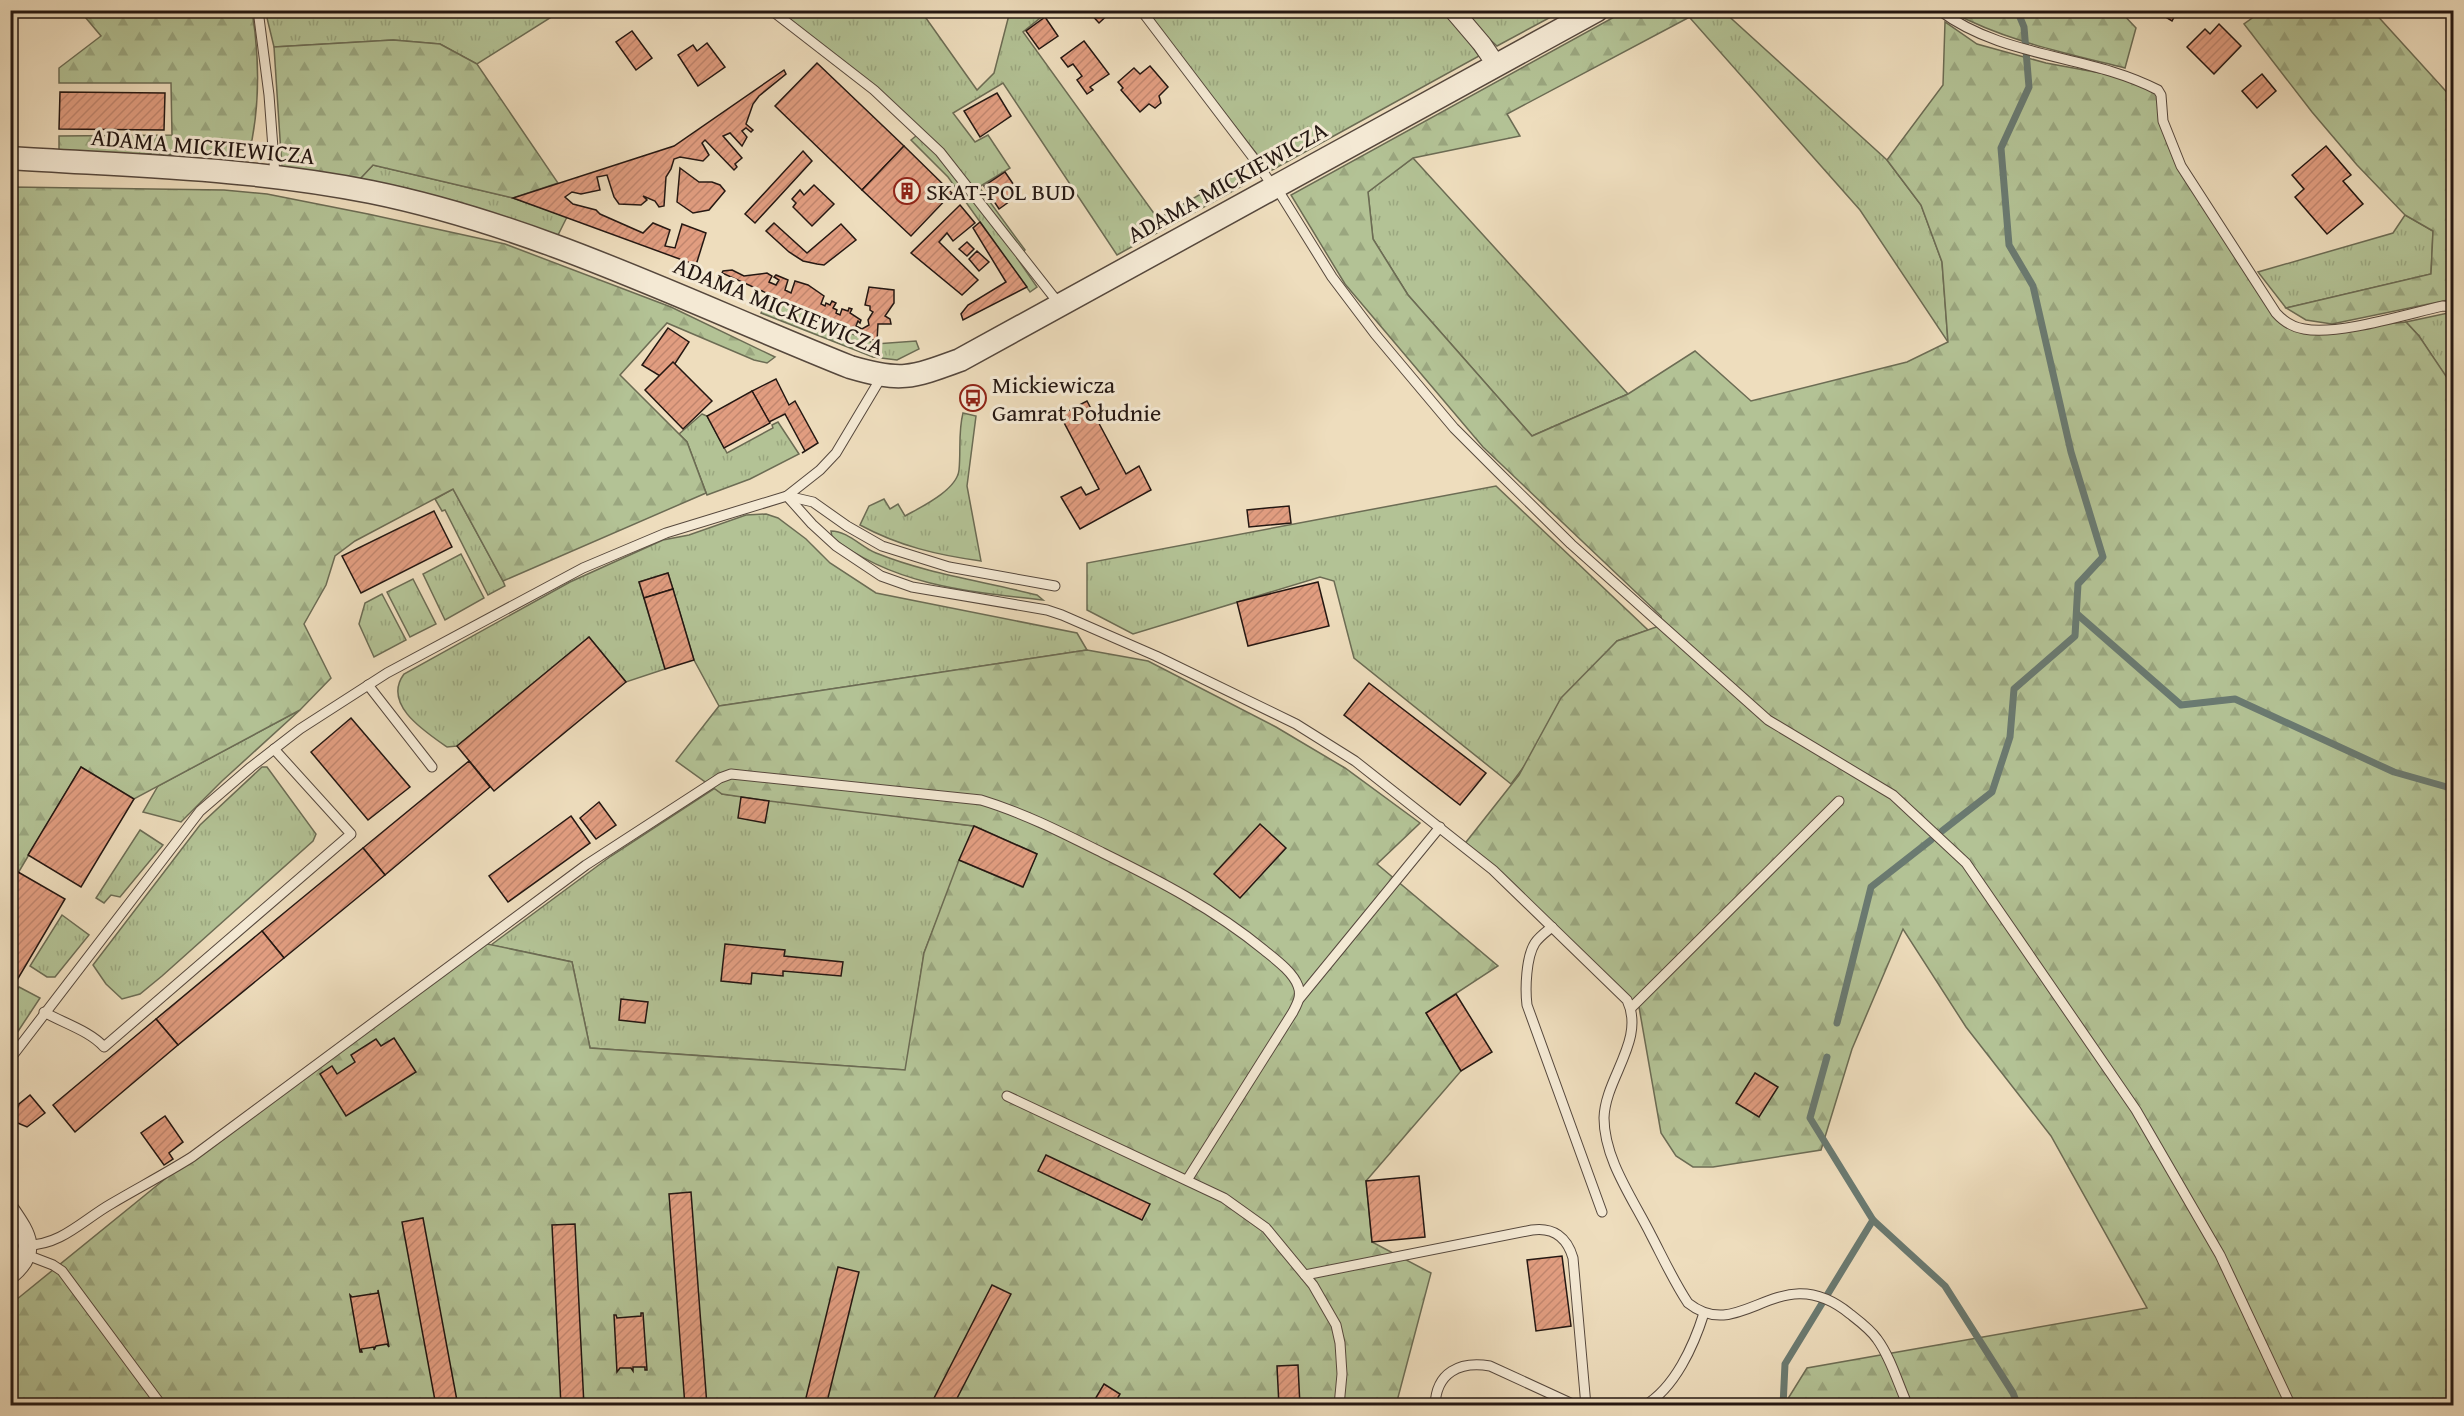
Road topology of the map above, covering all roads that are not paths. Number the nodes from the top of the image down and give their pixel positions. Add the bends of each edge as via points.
1 (258, 10) edge
2 (771, 10) edge
3 (1141, 10) edge
4 (1453, 10) edge
5 (1597, 10) edge
6 (1939, 10) edge
7 (1497, 66) junction
8 (10, 158) edge
9 (275, 175) junction
10 (1274, 187) junction
11 (1060, 305) junction
12 (2454, 307) edge
13 (882, 376) junction
14 (787, 496) junction
15 (1055, 586) dead end
16 (368, 684) junction
17 (274, 749) junction
18 (432, 767) dead end
19 (1839, 801) dead end
20 (1440, 827) junction
21 (1552, 927) junction
22 (1300, 998) junction
23 (1631, 1008) junction
24 (44, 1012) junction
25 (10, 1059) edge
26 (1007, 1096) dead end
27 (1187, 1180) junction
28 (10, 1210) edge
29 (1602, 1212) dead end
30 (28, 1250) junction
31 (10, 1275) edge
32 (1305, 1275) junction
33 (1704, 1313) junction
34 (162, 1406) edge
35 (1339, 1406) edge
36 (1435, 1406) edge
37 (1577, 1406) edge
38 (1586, 1406) edge
39 (1644, 1406) edge
40 (1908, 1406) edge
41 (2291, 1406) edge

1 - 9 lane
2 - 11 lane via 874,90 940,152
3 - 10 lane
4 - 7 street
5 - 7 street, ADAMA MICKIEWICZA
6 - 12 lane via 1978,34 2126,76 2158,90 2163,121 2181,166 2276,313 2292,326 2336,329
7 - 10 street, ADAMA MICKIEWICZA
8 - 9 street, ADAMA MICKIEWICZA
9 - 13 street, ADAMA MICKIEWICZA via 372,192 583,255 774,337
10 - 11 street, ADAMA MICKIEWICZA
10 - 41 lane via 1332,277 1375,334 1455,428 1571,544 1768,720 1900,800 1966,863 2136,1110 2220,1255
11 - 13 street, ADAMA MICKIEWICZA via 960,360 917,375
13 - 14 lane via 836,453
14 - 15 lane via 813,502 882,546 949,567
14 - 16 lane via 666,533 583,568
14 - 20 lane via 836,546 881,576 912,587 1047,610 1156,656 1320,738
16 - 17 lane
16 - 18 lane
17 - 24 lane via 200,811
17 - 24 lane via 351,834 104,1047 86,1033
19 - 23 lane
20 - 21 lane via 1493,870
20 - 22 lane
21 - 23 lane
21 - 29 lane via 1532,949 1526,981 1527,1005
22 - 27 lane
22 - 30 lane via 1293,976 1236,927 1185,894 1009,809 981,800 731,774 586,864 192,1157 55,1241
23 - 33 lane via 1632,1030 1607,1101 1605,1132 1618,1170 1682,1294
24 - 25 lane
26 - 27 lane
27 - 32 lane via 1251,1215
28 - 30 street via 26,1236
30 - 31 street via 22,1265
30 - 34 lane via 62,1271
32 - 35 lane via 1338,1334 1342,1374
32 - 38 lane via 1532,1230 1553,1231 1570,1247 1573,1258
33 - 39 lane via 1686,1359
33 - 40 lane via 1725,1316 1791,1293 1827,1298 1877,1338
36 - 37 lane via 1442,1379 1461,1366 1474,1363 1490,1366

